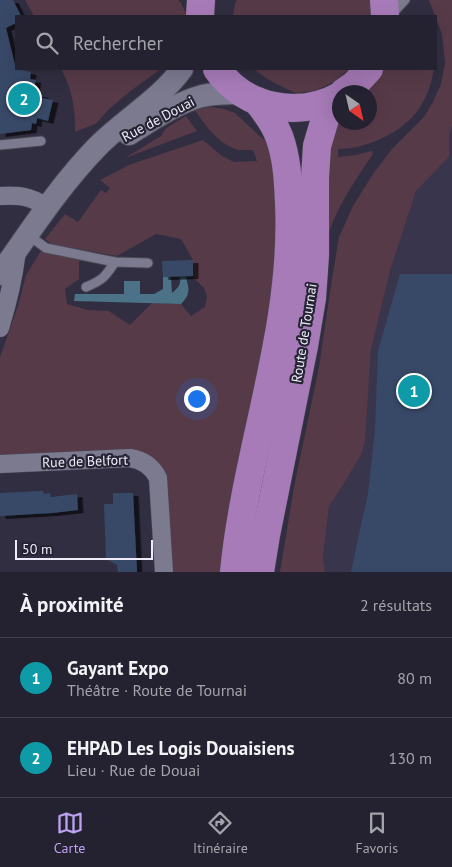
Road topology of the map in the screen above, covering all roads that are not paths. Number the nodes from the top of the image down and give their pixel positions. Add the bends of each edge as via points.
1 (384, 0) edge
2 (405, 0) edge
3 (385, 15) edge
4 (391, 15) edge
5 (181, 70) edge
6 (218, 70) edge
7 (368, 70) edge
8 (354, 85) edge
9 (249, 97) junction
10 (332, 101) edge
11 (41, 141) dead end
12 (0, 145) edge
13 (82, 164) junction
14 (0, 196) edge
15 (47, 208) junction
16 (22, 243) junction
17 (115, 262) junction
18 (148, 263) dead end
19 (0, 274) edge
20 (86, 287) dead end
21 (0, 328) edge
22 (0, 464) edge
23 (164, 572) edge
24 (234, 572) edge
25 (260, 572) edge

1 - 3 main road
2 - 4 lane
5 - 13 street, Rue de Douai via 164,90 98,146
6 - 9 main road, Route de Tournai
7 - 8 main road
9 - 10 main road via 284,108 303,108
9 - 13 street, Rue de Douai via 211,94 185,102
9 - 24 main road, Route de Tournai via 272,121 286,160 289,257 280,329 240,524
10 - 25 main road, Route de Tournai via 317,146 312,298
11 - 12 lane
13 - 15 street, Rue de Douai
14 - 15 street via 27,197
15 - 16 street, Rue de Douai
16 - 17 lane
16 - 19 street, Rue de Douai
16 - 21 street
17 - 18 lane
17 - 20 lane via 106,276
22 - 23 street, Rue de Belfort via 130,458 144,462 158,478

